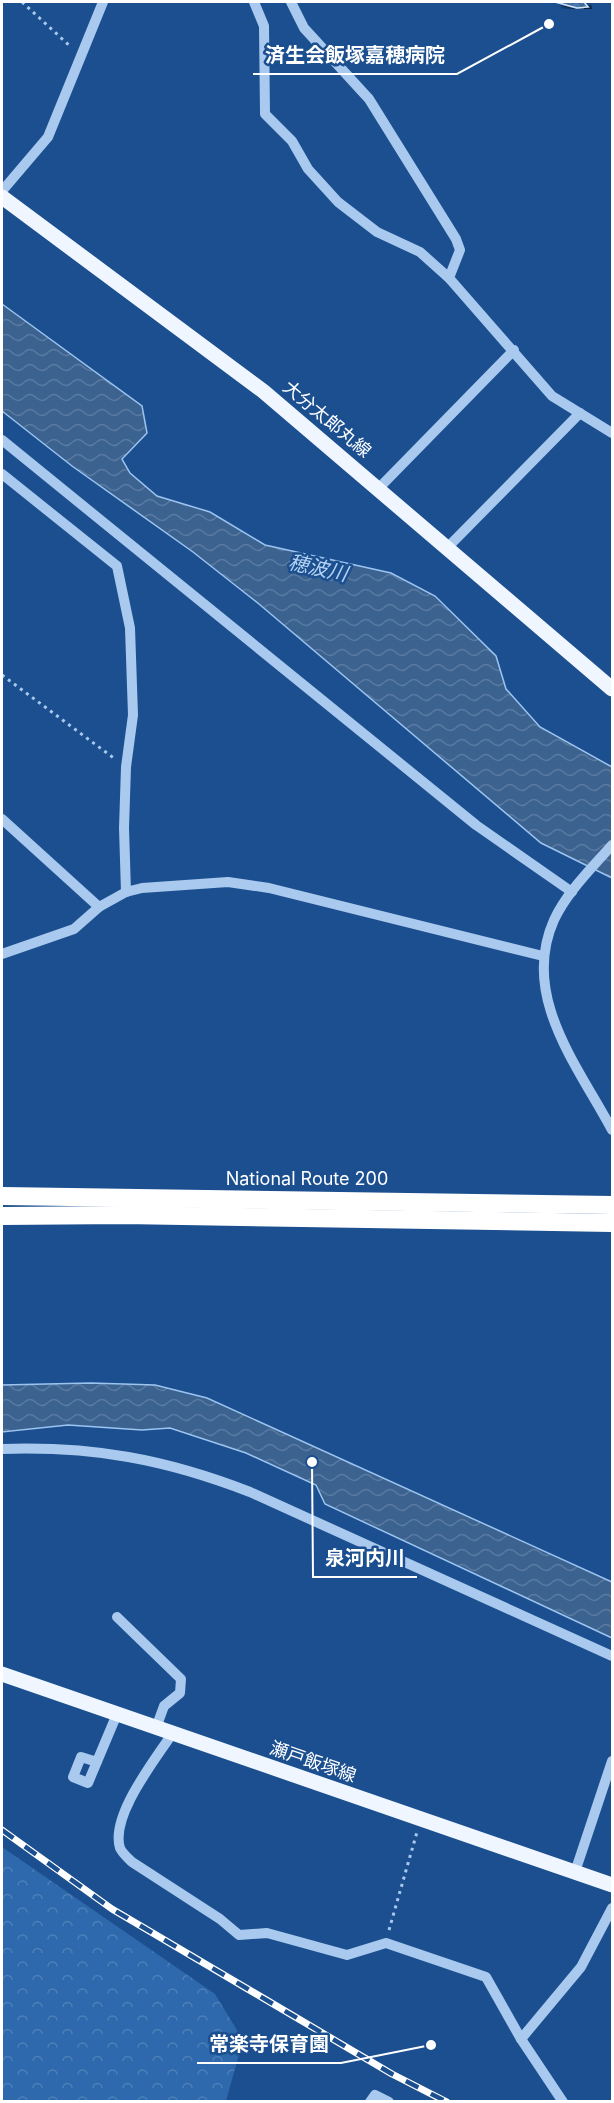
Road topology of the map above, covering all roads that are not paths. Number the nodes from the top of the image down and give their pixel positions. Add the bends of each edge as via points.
1 (103, 2) edge
2 (254, 2) edge
3 (291, 2) edge
4 (2, 190) edge
5 (2, 197) edge
6 (449, 278) junction
7 (514, 350) junction
8 (580, 413) junction
9 (612, 433) edge
10 (2, 440) edge
11 (2, 474) edge
12 (379, 488) junction
13 (448, 547) junction
14 (612, 689) edge
15 (2, 819) edge
16 (612, 845) edge
17 (126, 892) junction
18 (572, 892) junction
19 (99, 908) junction
20 (2, 954) edge
21 (543, 956) junction
22 (612, 1130) edge
23 (2, 1196) edge
24 (612, 1205) edge
25 (2, 1216) edge
26 (612, 1223) edge
27 (2, 1449) edge
28 (117, 1617) dead end
29 (612, 1656) edge
30 (2, 1674) edge
31 (117, 1714) junction
32 (156, 1728) junction
33 (172, 1734) junction
34 (612, 1761) edge
35 (97, 1762) dead end
36 (575, 1872) junction
37 (612, 1885) edge
38 (612, 1908) edge
39 (521, 2039) junction
40 (370, 2102) edge
41 (389, 2102) edge
42 (563, 2102) edge

1 - 4 street via 48,137
2 - 6 street via 264,26 266,114 292,141 308,169 338,202 377,232 420,252
3 - 6 street via 304,28 369,99 456,239 460,250
5 - 12 main road, 大分太郎丸線 via 263,391
6 - 7 street
7 - 8 street via 552,396
7 - 12 street
8 - 9 street
8 - 13 street
10 - 18 street via 476,825
11 - 17 street via 117,566 130,628 133,715 126,767
12 - 13 main road, 大分太郎丸線
13 - 14 main road, 大分太郎丸線
15 - 19 street
16 - 18 street
17 - 19 street
17 - 21 street via 228,882 269,888
18 - 21 street via 554,920
19 - 20 street via 74,929
21 - 22 street via 549,1014
23 - 24 highway, National Route 200
25 - 26 highway
27 - 29 street via 54,1448 104,1453 195,1471 250,1491
28 - 32 street via 181,1679 180,1693 164,1706
30 - 31 main road, 瀬戸飯塚線
31 - 32 main road, 瀬戸飯塚線
31 - 35 street
32 - 33 main road, 瀬戸飯塚線
33 - 36 main road, 瀬戸飯塚線
33 - 39 street via 124,1810 118,1835 120,1849 132,1863 220,1918 239,1935 267,1933 347,1955 386,1943 486,1977
34 - 36 street
36 - 37 main road, 瀬戸飯塚線
38 - 39 street via 581,1966
39 - 42 street
40 - 41 street via 375,2095

